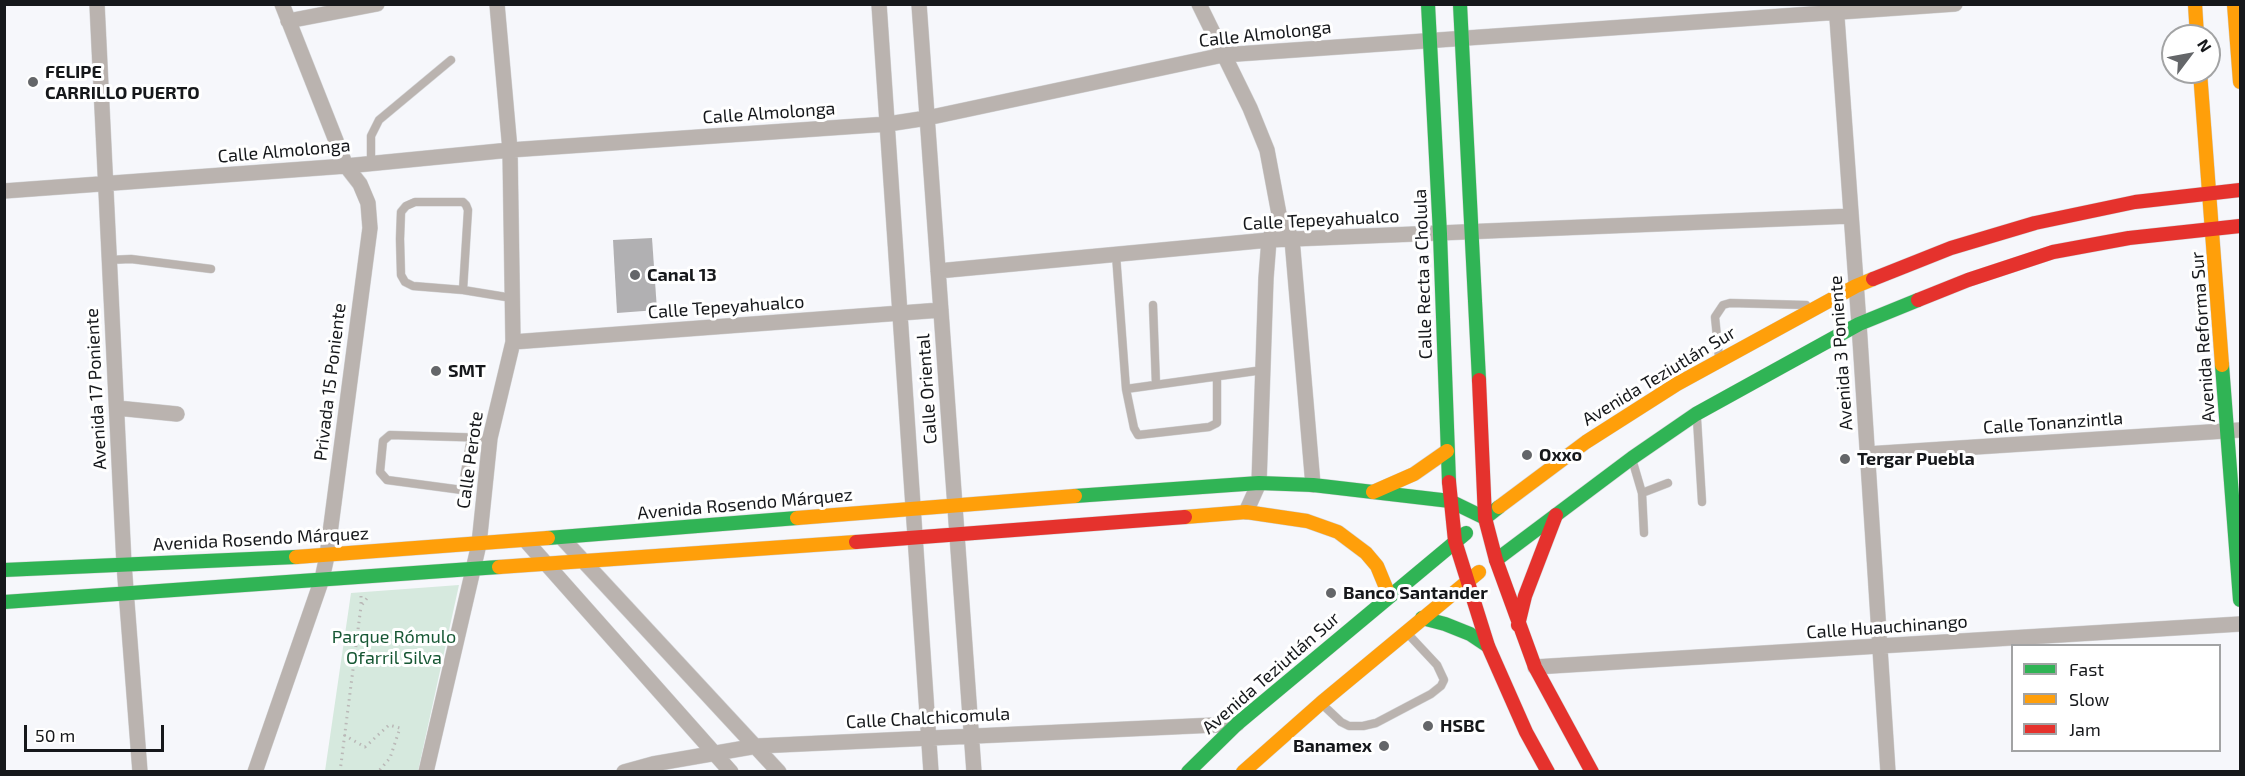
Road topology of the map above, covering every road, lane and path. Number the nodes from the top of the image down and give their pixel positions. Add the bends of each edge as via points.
1 (97, 4) edge
2 (282, 4) edge
3 (377, 4) edge
4 (498, 4) edge
5 (879, 4) edge
6 (919, 4) edge
7 (1199, 4) edge
8 (1428, 4) edge
9 (1460, 4) edge
10 (1955, 4) edge
11 (2195, 4) edge
12 (2234, 4) edge
13 (1836, 9) edge
14 (288, 21) junction
15 (2197, 24) edge
16 (1462, 37) junction
17 (1430, 39) junction
18 (1223, 55) junction
19 (451, 60) dead end
20 (2241, 82) edge
21 (2201, 84) edge
22 (927, 118) junction
23 (888, 124) junction
24 (510, 150) junction
25 (371, 164) junction
26 (346, 166) junction
27 (105, 185) junction
28 (2241, 190) edge
29 (4, 191) edge
30 (2210, 193) junction
31 (1279, 214) junction
32 (1851, 216) junction
33 (2241, 226) edge
34 (2212, 227) junction
35 (1473, 233) junction
36 (1440, 234) junction
37 (1292, 239) junction
38 (1269, 240) junction
39 (1116, 255) junction
40 (109, 261) junction
41 (211, 269) dead end
42 (938, 271) junction
43 (1856, 286) junction
44 (463, 290) junction
45 (512, 298) junction
46 (1153, 305) dead end
47 (1817, 305) junction
48 (941, 310) junction
49 (901, 314) junction
50 (1859, 324) junction
51 (513, 342) junction
52 (1720, 358) junction
53 (1263, 370) junction
54 (1217, 377) junction
55 (1155, 385) junction
56 (1126, 389) junction
57 (117, 408) junction
58 (177, 414) dead end
59 (1696, 414) junction
60 (2234, 431) edge
61 (471, 438) junction
62 (490, 438) junction
63 (1447, 451) junction
64 (1867, 454) junction
65 (1632, 458) junction
66 (1260, 483) junction
67 (1668, 483) dead end
68 (1313, 484) junction
69 (1373, 492) junction
70 (1642, 493) junction
71 (1450, 501) junction
72 (1702, 502) dead end
73 (955, 506) junction
74 (913, 508) junction
75 (1246, 512) junction
76 (1556, 515) junction
77 (1485, 518) junction
78 (1644, 533) dead end
79 (957, 535) junction
80 (916, 537) junction
81 (562, 538) junction
82 (526, 541) junction
83 (1455, 541) junction
84 (479, 544) junction
85 (327, 556) junction
86 (1496, 560) junction
87 (582, 561) junction
88 (124, 564) junction
89 (547, 564) junction
90 (472, 569) junction
91 (4, 570) edge
92 (322, 579) junction
93 (1466, 582) junction
94 (126, 593) junction
95 (1389, 595) junction
96 (2241, 600) edge
97 (4, 602) edge
98 (361, 606) dead end
99 (1422, 618) junction
100 (2241, 624) edge
101 (1518, 626) junction
102 (1405, 632) junction
103 (1488, 646) junction
104 (1880, 648) junction
105 (1535, 668) junction
106 (1320, 703) junction
107 (1237, 724) junction
108 (344, 735) junction
109 (971, 735) junction
110 (929, 739) junction
111 (757, 746) junction
112 (714, 753) junction
113 (651, 768) edge
114 (140, 771) edge
115 (255, 771) edge
116 (340, 771) edge
117 (378, 771) edge
118 (426, 771) edge
119 (624, 771) edge
120 (731, 771) edge
121 (779, 771) edge
122 (931, 771) edge
123 (974, 771) edge
124 (1188, 771) edge
125 (1243, 771) edge
126 (1548, 771) edge
127 (1592, 771) edge
128 (1888, 771) edge

1 - 27 street, Avenida 17 Poniente
2 - 14 street, Privada 15 Poniente
3 - 14 street
4 - 24 street, Calle Perote
5 - 23 street, Calle Oriental
6 - 22 street, Calle Oriental
7 - 18 street
8 - 17 main road, Calle Recta a Cholula
9 - 16 main road
10 - 13 street, Calle Almolonga
11 - 15 main road
12 - 20 main road
13 - 16 street, Calle Almolonga
13 - 32 street, Avenida 3 Poniente
14 - 26 street, Privada 15 Poniente
16 - 17 street, Calle Almolonga
16 - 35 main road
17 - 18 street, Calle Almolonga
17 - 36 main road, Calle Recta a Cholula
18 - 22 street, Calle Almolonga
18 - 31 street via 1267,150
19 - 25 lane via 379,120 371,136
21 - 30 main road, Avenida Reforma Sur
22 - 23 street, Calle Almolonga
22 - 42 street, Calle Oriental
23 - 24 street, Calle Almolonga
23 - 49 street, Calle Oriental
24 - 25 street, Calle Almolonga
24 - 45 street, Calle Perote
25 - 26 street, Calle Almolonga
26 - 27 street, Calle Almolonga
26 - 85 street, Privada 15 Poniente via 368,203 370,228
27 - 29 street, Calle Almolonga
27 - 40 street, Avenida 17 Poniente
28 - 30 main road, Avenida Teziutlán Sur
30 - 34 main road, Avenida Reforma Sur
30 - 43 main road, Avenida Teziutlán Sur via 2135,202 2035,223 1951,248
31 - 37 street
31 - 38 street
32 - 35 street, Calle Tepeyahualco
32 - 43 street, Avenida 3 Poniente
33 - 34 main road
34 - 50 main road via 2053,252 1968,280
34 - 60 main road, Avenida Reforma Sur
35 - 36 street, Calle Tepeyahualco
35 - 77 main road
36 - 37 street, Calle Tepeyahualco
36 - 63 main road, Calle Recta a Cholula
37 - 38 street, Calle Tepeyahualco
37 - 68 street
38 - 39 street, Calle Tepeyahualco
38 - 53 street
39 - 42 street, Calle Tepeyahualco
39 - 56 lane
40 - 41 lane
40 - 57 street, Avenida 17 Poniente
42 - 48 street, Calle Oriental
43 - 47 main road, Avenida Teziutlán Sur
43 - 50 street, Avenida 3 Poniente
44 - 44 lane via 405,282 401,274 400,239 401,212 406,206 415,202 466,205
44 - 45 lane
45 - 51 street, Calle Perote
46 - 55 lane
47 - 52 main road, Avenida Teziutlán Sur
47 - 52 lane via 1723,305 1715,316
48 - 49 street, Calle Tepeyahualco
48 - 73 street, Calle Oriental
49 - 51 street, Calle Tepeyahualco
49 - 74 street, Calle Oriental
50 - 59 main road
50 - 64 street, Avenida 3 Poniente
51 - 62 street, Calle Perote
52 - 77 main road, Avenida Teziutlán Sur via 1586,442
53 - 54 lane
53 - 66 street
54 - 55 lane
54 - 56 lane via 1217,423 1209,427 1138,435
55 - 56 lane
57 - 58 street
57 - 88 street, Avenida 17 Poniente
59 - 65 main road
59 - 72 lane
60 - 64 street, Calle Tonanzintla
60 - 96 main road, Avenida Reforma Sur
61 - 61 lane via 390,435 383,441 380,472 387,480 462,490
61 - 62 lane
62 - 84 street, Calle Perote
63 - 69 main road via 1414,474
63 - 71 main road, Calle Recta a Cholula
64 - 104 street, Avenida 3 Poniente
65 - 70 lane
65 - 76 main road
66 - 68 main road, Avenida Rosendo Márquez
66 - 73 main road, Avenida Rosendo Márquez
66 - 75 street
67 - 70 lane
68 - 69 main road, Avenida Rosendo Márquez
69 - 71 main road, Avenida Rosendo Márquez
70 - 78 lane
71 - 77 main road, Avenida Rosendo Márquez
71 - 83 main road, Calle Recta a Cholula
73 - 74 main road, Avenida Rosendo Márquez
73 - 79 street, Calle Oriental
74 - 80 street, Calle Oriental
74 - 81 main road, Avenida Rosendo Márquez
75 - 79 main road
75 - 95 main road via 1307,521 1338,532 1377,566
76 - 86 main road
76 - 101 main road
77 - 83 main road, Avenida Teziutlán Sur
77 - 86 main road
79 - 80 main road
79 - 109 street, Calle Oriental
80 - 87 main road
80 - 110 street, Calle Oriental
81 - 82 main road, Avenida Rosendo Márquez
81 - 87 street
82 - 84 main road, Avenida Rosendo Márquez
82 - 89 street
83 - 93 main road, Calle Recta a Cholula
83 - 95 main road, Avenida Teziutlán Sur
84 - 85 main road, Avenida Rosendo Márquez
84 - 90 street, Calle Perote
85 - 88 main road, Avenida Rosendo Márquez
85 - 92 street, Privada 15 Poniente
86 - 93 main road
86 - 101 main road
87 - 89 main road
87 - 111 street
88 - 91 main road, Avenida Rosendo Márquez
88 - 94 street, Avenida 17 Poniente
89 - 90 main road
89 - 112 street
90 - 92 main road
90 - 118 street, Calle Perote
92 - 94 main road
92 - 115 street, Privada 15 Poniente
93 - 99 main road
93 - 103 main road, Calle Recta a Cholula
94 - 97 main road
94 - 114 street, Avenida 17 Poniente
95 - 107 main road, Avenida Teziutlán Sur
98 - 108 path
99 - 102 main road
99 - 103 main road via 1470,634
100 - 104 street, Calle Huauchinango
101 - 105 main road
102 - 106 main road
102 - 106 lane via 1437,665 1444,680 1441,686 1376,723 1363,726 1341,722
103 - 126 main road, Calle Recta a Cholula
104 - 105 street, Calle Huauchinango
104 - 128 street, Avenida 3 Poniente
105 - 127 main road
106 - 125 main road
107 - 109 street, Calle Chalchicomula
107 - 124 main road, Avenida Teziutlán Sur
108 - 116 path
108 - 117 path via 365,747 389,725 400,728 390,758
109 - 110 street, Calle Chalchicomula
109 - 123 street, Calle Oriental
110 - 111 street, Calle Chalchicomula
110 - 122 street, Calle Oriental
111 - 112 street, Calle Chalchicomula
111 - 121 street
112 - 113 street, Calle Chalchicomula
112 - 120 street
113 - 119 street, Calle Chalchicomula

